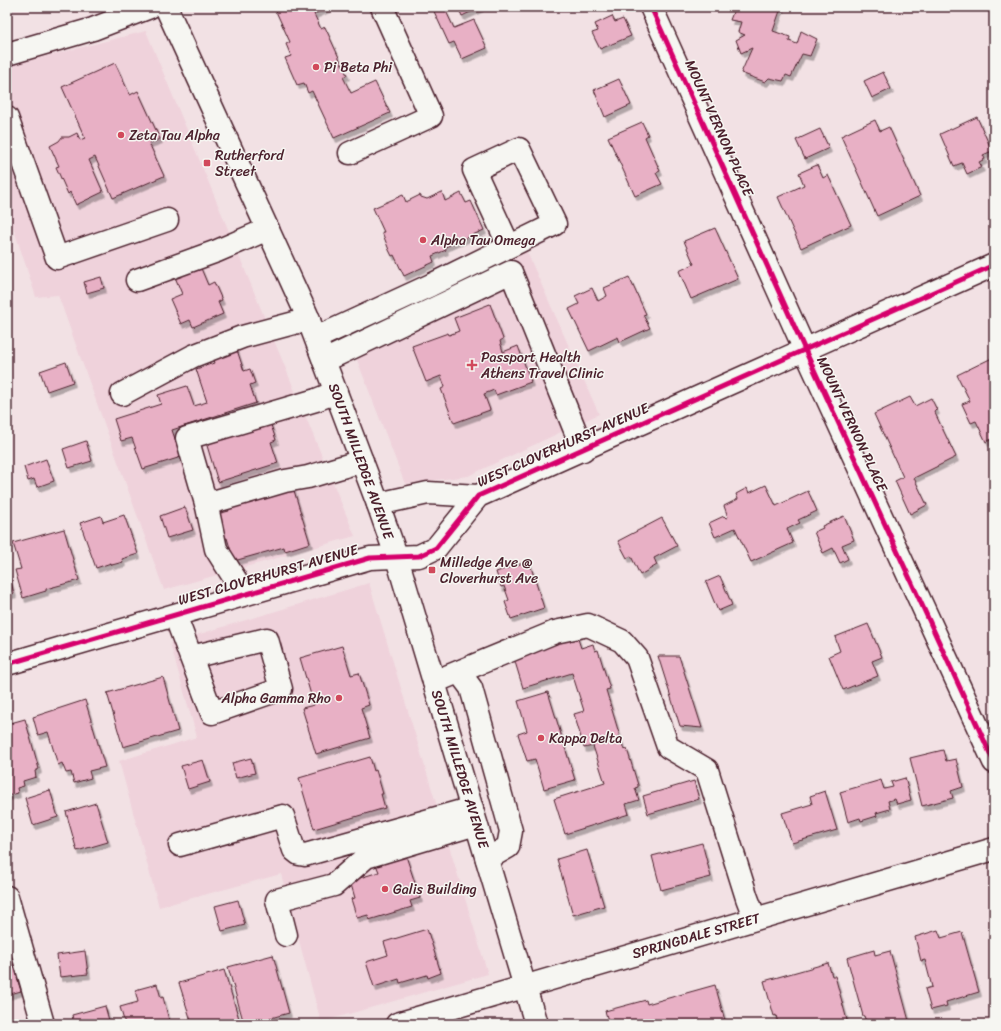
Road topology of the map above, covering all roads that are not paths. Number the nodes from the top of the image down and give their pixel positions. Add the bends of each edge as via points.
1 (150, 7) edge
2 (166, 7) edge
3 (382, 7) edge
4 (651, 7) edge
5 (7, 54) edge
6 (7, 118) edge
7 (350, 153) dead end
8 (167, 220) dead end
9 (268, 229) junction
10 (509, 246) dead end
11 (994, 265) edge
12 (137, 280) dead end
13 (312, 329) junction
14 (805, 350) junction
15 (324, 361) junction
16 (336, 392) junction
17 (122, 394) dead end
18 (583, 450) junction
19 (362, 461) junction
20 (478, 496) junction
21 (206, 504) junction
22 (378, 504) junction
23 (396, 558) junction
24 (239, 596) junction
25 (175, 614) junction
26 (191, 657) dead end
27 (7, 664) edge
28 (459, 672) junction
29 (434, 682) junction
30 (994, 762) edge
31 (474, 816) junction
32 (180, 845) dead end
33 (994, 849) edge
34 (487, 859) junction
35 (7, 897) edge
36 (755, 919) junction
37 (286, 935) dead end
38 (526, 986) junction
39 (43, 1024) edge
40 (397, 1024) edge
41 (536, 1024) edge

1 - 5 street via 93,29
2 - 9 street, SOUTH MILLEDGE AVENUE
3 - 7 street via 431,116
4 - 14 street, MOUNT VERNON PLACE
6 - 8 street via 57,258
9 - 12 street
9 - 13 street, SOUTH MILLEDGE AVENUE
10 - 13 street via 431,284
11 - 14 street, WEST CLOVERHURST AVENUE
13 - 15 street, SOUTH MILLEDGE AVENUE
13 - 17 street via 242,337 193,356
14 - 18 street, WEST CLOVERHURST AVENUE
14 - 30 street, MOUNT VERNON PLACE
15 - 16 street, SOUTH MILLEDGE AVENUE
15 - 18 street via 511,272
16 - 19 street, SOUTH MILLEDGE AVENUE
16 - 21 street via 187,438
18 - 20 street, WEST CLOVERHURST AVENUE
19 - 21 street
19 - 22 street, SOUTH MILLEDGE AVENUE
20 - 22 street, WEST CLOVERHURST AVENUE via 428,493
20 - 23 street, WEST CLOVERHURST AVENUE via 436,548 419,556
21 - 24 street via 216,549 235,579
22 - 23 street, SOUTH MILLEDGE AVENUE
23 - 24 street, WEST CLOVERHURST AVENUE via 370,558
23 - 29 street, SOUTH MILLEDGE AVENUE
24 - 25 street, WEST CLOVERHURST AVENUE
25 - 26 street
25 - 27 street, WEST CLOVERHURST AVENUE
28 - 29 street
28 - 34 street via 471,688 511,831 508,847
28 - 36 street via 555,632 588,625 622,641 637,658 668,747 707,770
29 - 31 street, SOUTH MILLEDGE AVENUE
31 - 32 street via 305,855 294,850 283,816
31 - 34 street, SOUTH MILLEDGE AVENUE
31 - 37 street via 366,857 334,885 277,900
33 - 36 street, SPRINGDALE STREET
34 - 38 street, SOUTH MILLEDGE AVENUE
35 - 39 street
36 - 38 street, SPRINGDALE STREET
38 - 40 street, SPRINGDALE STREET
38 - 41 street, SOUTH MILLEDGE AVENUE

